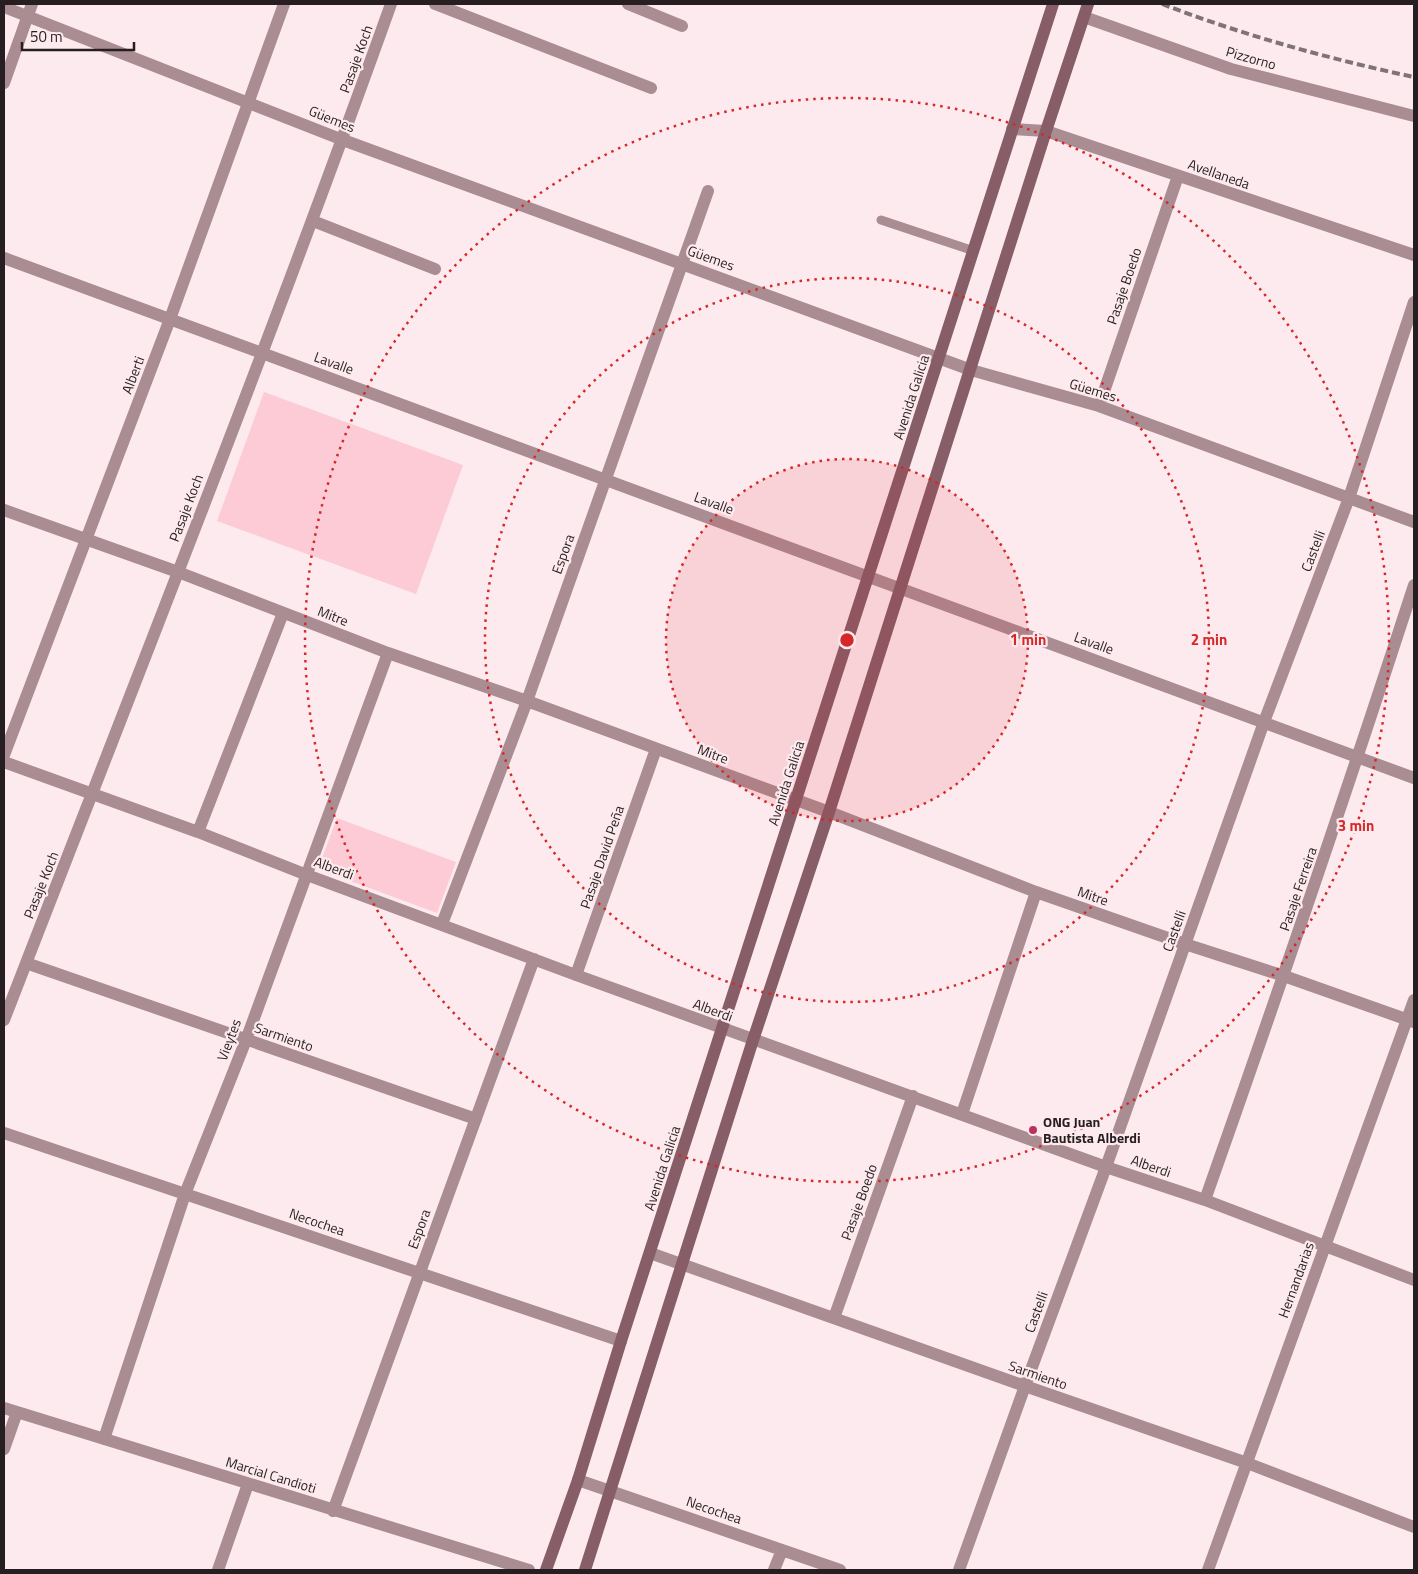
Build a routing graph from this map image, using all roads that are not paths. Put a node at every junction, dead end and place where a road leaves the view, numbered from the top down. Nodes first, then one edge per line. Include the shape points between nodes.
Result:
1 (284, 4) edge
2 (392, 4) edge
3 (435, 4) edge
4 (628, 4) edge
5 (1053, 4) edge
6 (1088, 4) edge
7 (4, 7) edge
8 (30, 10) edge
9 (1084, 17) junction
10 (682, 26) dead end
11 (4, 83) edge
12 (651, 88) dead end
13 (248, 101) junction
14 (1414, 116) edge
15 (1012, 129) junction
16 (1046, 132) junction
17 (343, 140) junction
18 (1178, 176) junction
19 (708, 191) dead end
20 (881, 220) dead end
21 (313, 221) junction
22 (974, 251) junction
23 (1414, 255) edge
24 (4, 258) edge
25 (683, 264) junction
26 (435, 269) dead end
27 (1414, 302) edge
28 (170, 319) junction
29 (262, 353) junction
30 (939, 358) junction
31 (971, 370) junction
32 (1100, 406) junction
33 (606, 479) junction
34 (1349, 498) junction
35 (4, 510) edge
36 (1414, 522) edge
37 (88, 539) junction
38 (178, 572) junction
39 (868, 576) junction
40 (1414, 585) edge
41 (901, 588) junction
42 (283, 613) junction
43 (388, 653) junction
44 (526, 701) junction
45 (1264, 722) junction
46 (656, 750) junction
47 (4, 756) edge
48 (1358, 757) junction
49 (4, 762) edge
50 (1414, 778) edge
51 (92, 795) junction
52 (796, 800) junction
53 (829, 812) junction
54 (198, 832) junction
55 (307, 875) junction
56 (1036, 892) junction
57 (442, 924) junction
58 (1185, 944) junction
59 (534, 959) junction
60 (26, 962) junction
61 (576, 976) junction
62 (1284, 976) junction
63 (1414, 1000) edge
64 (5, 1016) edge
65 (1410, 1021) edge
66 (723, 1029) junction
67 (246, 1040) junction
68 (753, 1040) junction
69 (913, 1096) junction
70 (962, 1114) junction
71 (476, 1119) junction
72 (4, 1133) edge
73 (1106, 1167) junction
74 (185, 1194) junction
75 (1205, 1200) junction
76 (1324, 1246) junction
77 (650, 1253) junction
78 (681, 1265) junction
79 (419, 1272) junction
80 (1414, 1280) edge
81 (834, 1318) junction
82 (621, 1341) junction
83 (1025, 1386) junction
84 (4, 1408) edge
85 (17, 1412) junction
86 (104, 1439) junction
87 (4, 1449) edge
88 (1247, 1463) junction
89 (578, 1480) junction
90 (248, 1484) junction
91 (610, 1490) junction
92 (333, 1510) junction
93 (1414, 1527) edge
94 (782, 1550) junction
95 (218, 1570) edge
96 (529, 1570) edge
97 (546, 1570) edge
98 (585, 1570) edge
99 (774, 1570) edge
100 (840, 1570) edge
101 (959, 1570) edge
102 (1208, 1570) edge

1 - 13 street, Alberti
2 - 17 street, Pasaje Koch
3 - 12 street
4 - 10 street
5 - 15 main road, Avenida Galicia
6 - 9 main road
7 - 8 street, Güemes
8 - 11 street
8 - 13 street, Güemes
9 - 14 street, Pizzorno via 1231,69
9 - 16 main road
13 - 17 street, Güemes
13 - 28 street, Alberti
15 - 16 street, Avellaneda
15 - 22 main road, Avenida Galicia
16 - 18 street, Avellaneda
16 - 31 main road
17 - 21 street, Pasaje Koch
17 - 25 street, Güemes
18 - 23 street, Avellaneda
18 - 32 street, Pasaje Boedo
19 - 25 street, Espora
20 - 22 lane
21 - 26 street
21 - 29 street, Pasaje Koch
22 - 30 main road, Avenida Galicia
24 - 28 street, Lavalle
25 - 30 street, Güemes
25 - 33 street, Espora
27 - 34 street, Castelli
28 - 29 street, Lavalle
28 - 37 street, Alberti
29 - 33 street, Lavalle
29 - 38 street, Pasaje Koch
30 - 31 street, Güemes
30 - 39 main road, Avenida Galicia
31 - 32 street, Güemes
31 - 41 main road
32 - 34 street, Güemes
33 - 39 street, Lavalle
33 - 44 street, Espora
34 - 36 street, Güemes
34 - 45 street, Castelli
35 - 37 street, Mitre
37 - 38 street, Mitre
37 - 47 street, Alberti
38 - 42 street, Mitre
38 - 51 street, Pasaje Koch
39 - 41 street, Lavalle
39 - 52 main road, Avenida Galicia
40 - 48 street, Pasaje Ferreira
41 - 45 street, Lavalle
41 - 53 main road
42 - 43 street, Mitre
42 - 54 street
43 - 44 street, Mitre
43 - 55 street, Vieytes
44 - 46 street, Mitre
44 - 57 street, Espora
45 - 48 street, Lavalle
45 - 58 street, Castelli
46 - 52 street, Mitre
46 - 61 street, Pasaje David Peña
48 - 50 street, Lavalle
48 - 62 street, Pasaje Ferreira
49 - 51 street, Alberdi
51 - 54 street, Alberdi
51 - 60 street, Pasaje Koch
52 - 53 street, Mitre
52 - 66 main road, Avenida Galicia
53 - 56 street, Mitre
53 - 68 main road
54 - 55 street, Alberdi
55 - 57 street, Alberdi
55 - 67 street, Vieytes
56 - 58 street, Mitre
56 - 70 street
57 - 59 street, Alberdi
58 - 62 street, Mitre
58 - 73 street, Castelli
59 - 61 street, Alberdi
59 - 71 street, Espora
60 - 64 street, Pasaje Koch
60 - 67 street, Sarmiento
61 - 66 street, Alberdi
62 - 65 street, Mitre
62 - 75 street, Pasaje Ferreira
63 - 65 street, Hernandarias
65 - 76 street, Hernandarias
66 - 68 street, Alberdi
66 - 77 main road, Avenida Galicia
67 - 71 street, Sarmiento
67 - 74 street, Vieytes
68 - 69 street, Alberdi
68 - 78 main road
69 - 70 street, Alberdi
69 - 81 street, Pasaje Boedo
70 - 73 street, Alberdi
71 - 79 street, Espora
72 - 74 street, Necochea
73 - 75 street, Alberdi
73 - 83 street, Castelli
74 - 79 street, Necochea
74 - 86 street, Vieytes
75 - 76 street, Alberdi
76 - 80 street, Alberdi
76 - 88 street, Hernandarias
77 - 78 street, Sarmiento
77 - 82 main road, Avenida Galicia
78 - 81 street, Sarmiento
78 - 91 main road
79 - 82 street, Necochea
79 - 92 street, Espora
81 - 83 street, Sarmiento
82 - 89 main road, Avenida Galicia
83 - 88 street, Sarmiento
83 - 101 street, Castelli
84 - 85 street, Marcial Candioti
85 - 86 street, Marcial Candioti
85 - 87 street
86 - 90 street, Marcial Candioti
88 - 93 street, Sarmiento
88 - 102 street, Hernandarias
89 - 91 street, Necochea
89 - 97 main road, Avenida Galicia
90 - 92 street, Marcial Candioti
90 - 95 street
91 - 94 street, Necochea
91 - 98 main road
92 - 96 street, Marcial Candioti
94 - 99 street
94 - 100 street, Necochea

